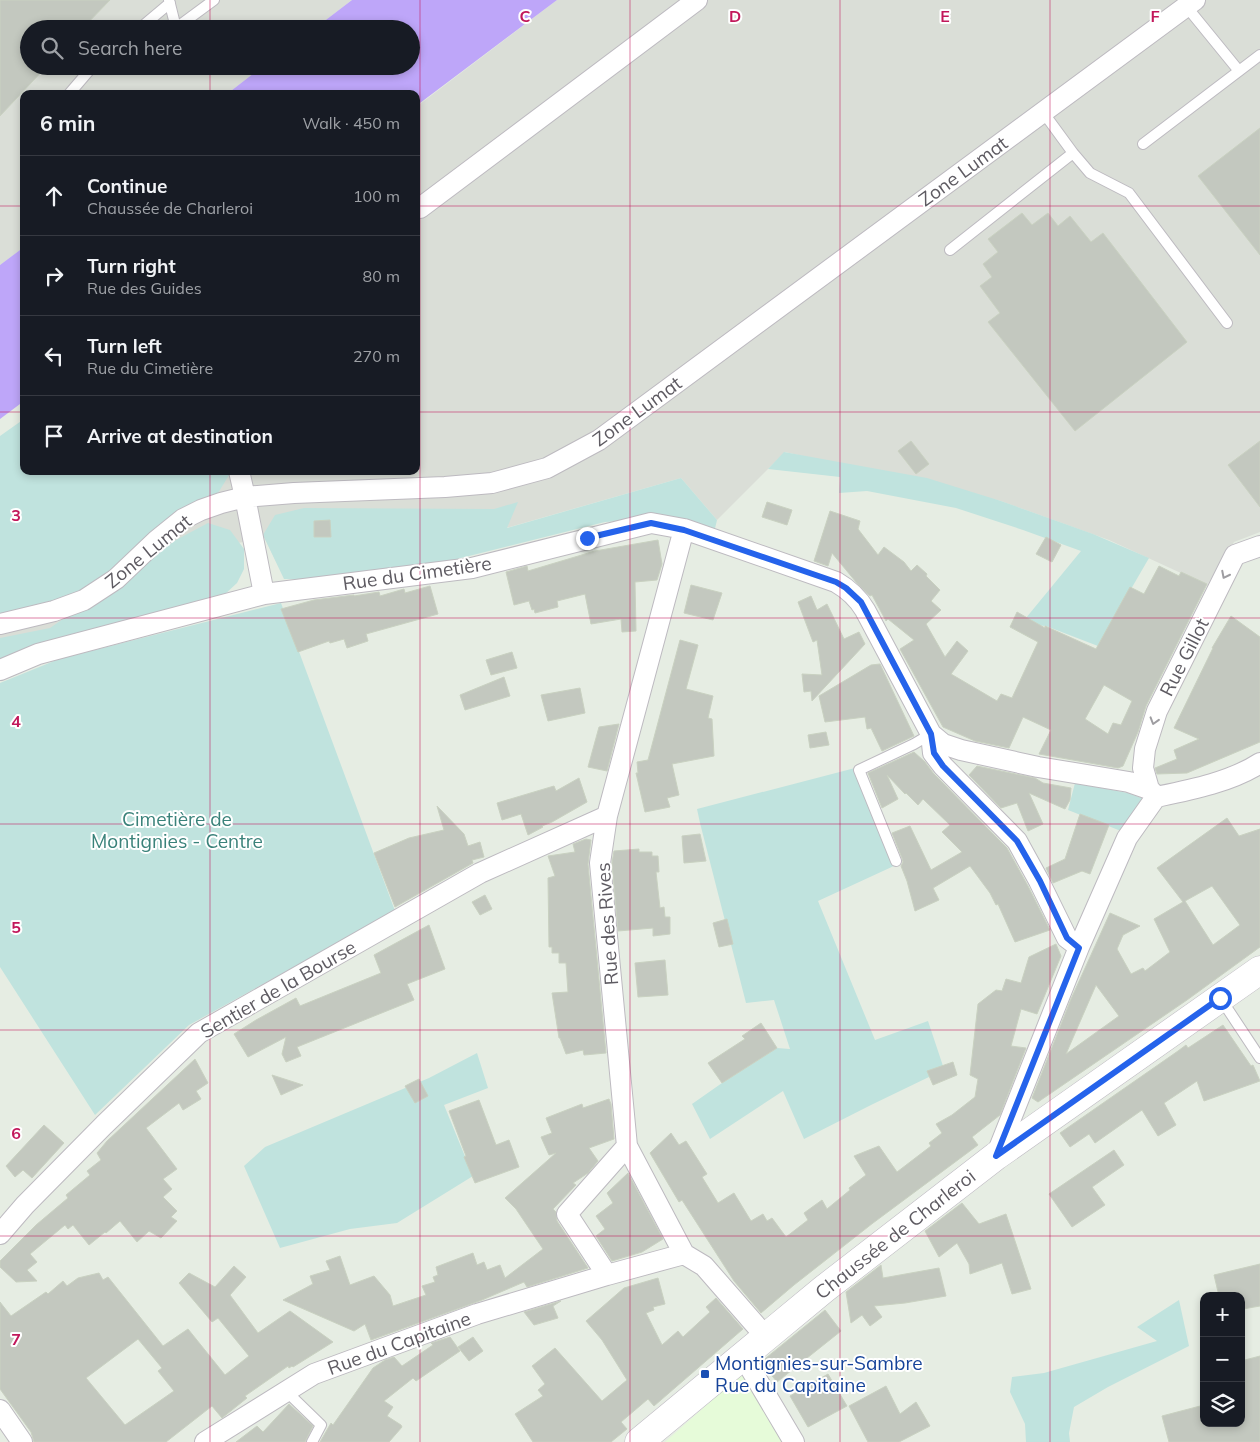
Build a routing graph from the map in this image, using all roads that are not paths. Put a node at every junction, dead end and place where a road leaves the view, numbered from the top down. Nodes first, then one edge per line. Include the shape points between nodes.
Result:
1 (214, 0) edge
2 (697, 0) edge
3 (170, 2) edge
4 (1191, 3) edge
5 (149, 20) edge
6 (174, 20) edge
7 (187, 20) edge
8 (1260, 55) edge
9 (1239, 71) junction
10 (85, 75) edge
11 (72, 90) edge
12 (1043, 112) junction
13 (1143, 144) dead end
14 (1073, 153) junction
15 (420, 208) dead end
16 (950, 250) dead end
17 (1227, 323) dead end
18 (240, 475) edge
19 (245, 497) junction
20 (684, 530) junction
21 (1260, 546) edge
22 (264, 594) junction
23 (0, 624) edge
24 (0, 670) edge
25 (931, 734) junction
26 (1260, 763) edge
27 (1152, 793) junction
28 (607, 816) junction
29 (896, 861) dead end
30 (1079, 948) junction
31 (1260, 970) edge
32 (1220, 998) junction
33 (1260, 1058) edge
34 (627, 1146) junction
35 (996, 1156) junction
36 (0, 1234) edge
37 (684, 1254) junction
38 (607, 1274) junction
39 (766, 1337) junction
40 (743, 1356) junction
41 (286, 1391) junction
42 (0, 1410) edge
43 (22, 1442) edge
44 (205, 1442) edge
45 (312, 1442) edge
46 (639, 1442) edge
47 (794, 1442) edge

1 - 7 lane
2 - 15 street
3 - 5 lane
3 - 6 lane
4 - 9 lane
4 - 12 street, Zone Lumat
8 - 9 lane
9 - 13 lane
10 - 11 lane
12 - 14 lane
12 - 19 street, Zone Lumat via 599,440 547,468 492,483
14 - 16 lane
14 - 17 lane via 1090,173 1129,193
18 - 19 street
19 - 22 street
19 - 23 street, Zone Lumat via 183,519 116,579 84,600
20 - 22 street, Rue du Cimetière via 651,523 472,568
20 - 25 street, Rue du Cimetière via 846,588 861,602
20 - 28 street, Rue des Rives
21 -> 27 street, Rue Gillot via 1236,555 1157,711 1142,768
22 - 24 street, Rue du Cimetière via 38,654
25 - 27 street via 942,744 961,750 1129,782
25 - 29 lane via 858,770
25 - 30 street, Rue du Cimetière via 934,753 943,766 1017,841 1067,938
26 - 27 street via 1247,771 1193,789
27 - 30 street via 1127,838
28 - 34 street, Rue des Rives via 600,863
28 - 36 street, Sentier de la Bourse via 480,873 199,1033 104,1125
30 - 35 street
31 - 32 main road, Chaussée de Charleroi
32 - 33 lane
32 - 35 main road, Chaussée de Charleroi
34 - 37 street, Rue des Rives
34 - 38 street via 567,1214
35 - 39 main road, Chaussée de Charleroi via 824,1288
37 - 38 street, Rue du Capitaine
37 - 39 street via 704,1266
38 - 41 street, Rue du Capitaine via 477,1314 314,1374
39 - 40 main road, Chaussée de Charleroi
40 - 46 main road, Chaussée de Charleroi
40 - 47 street
41 - 44 street, Rue du Capitaine
41 - 45 lane via 321,1425
42 - 43 street

